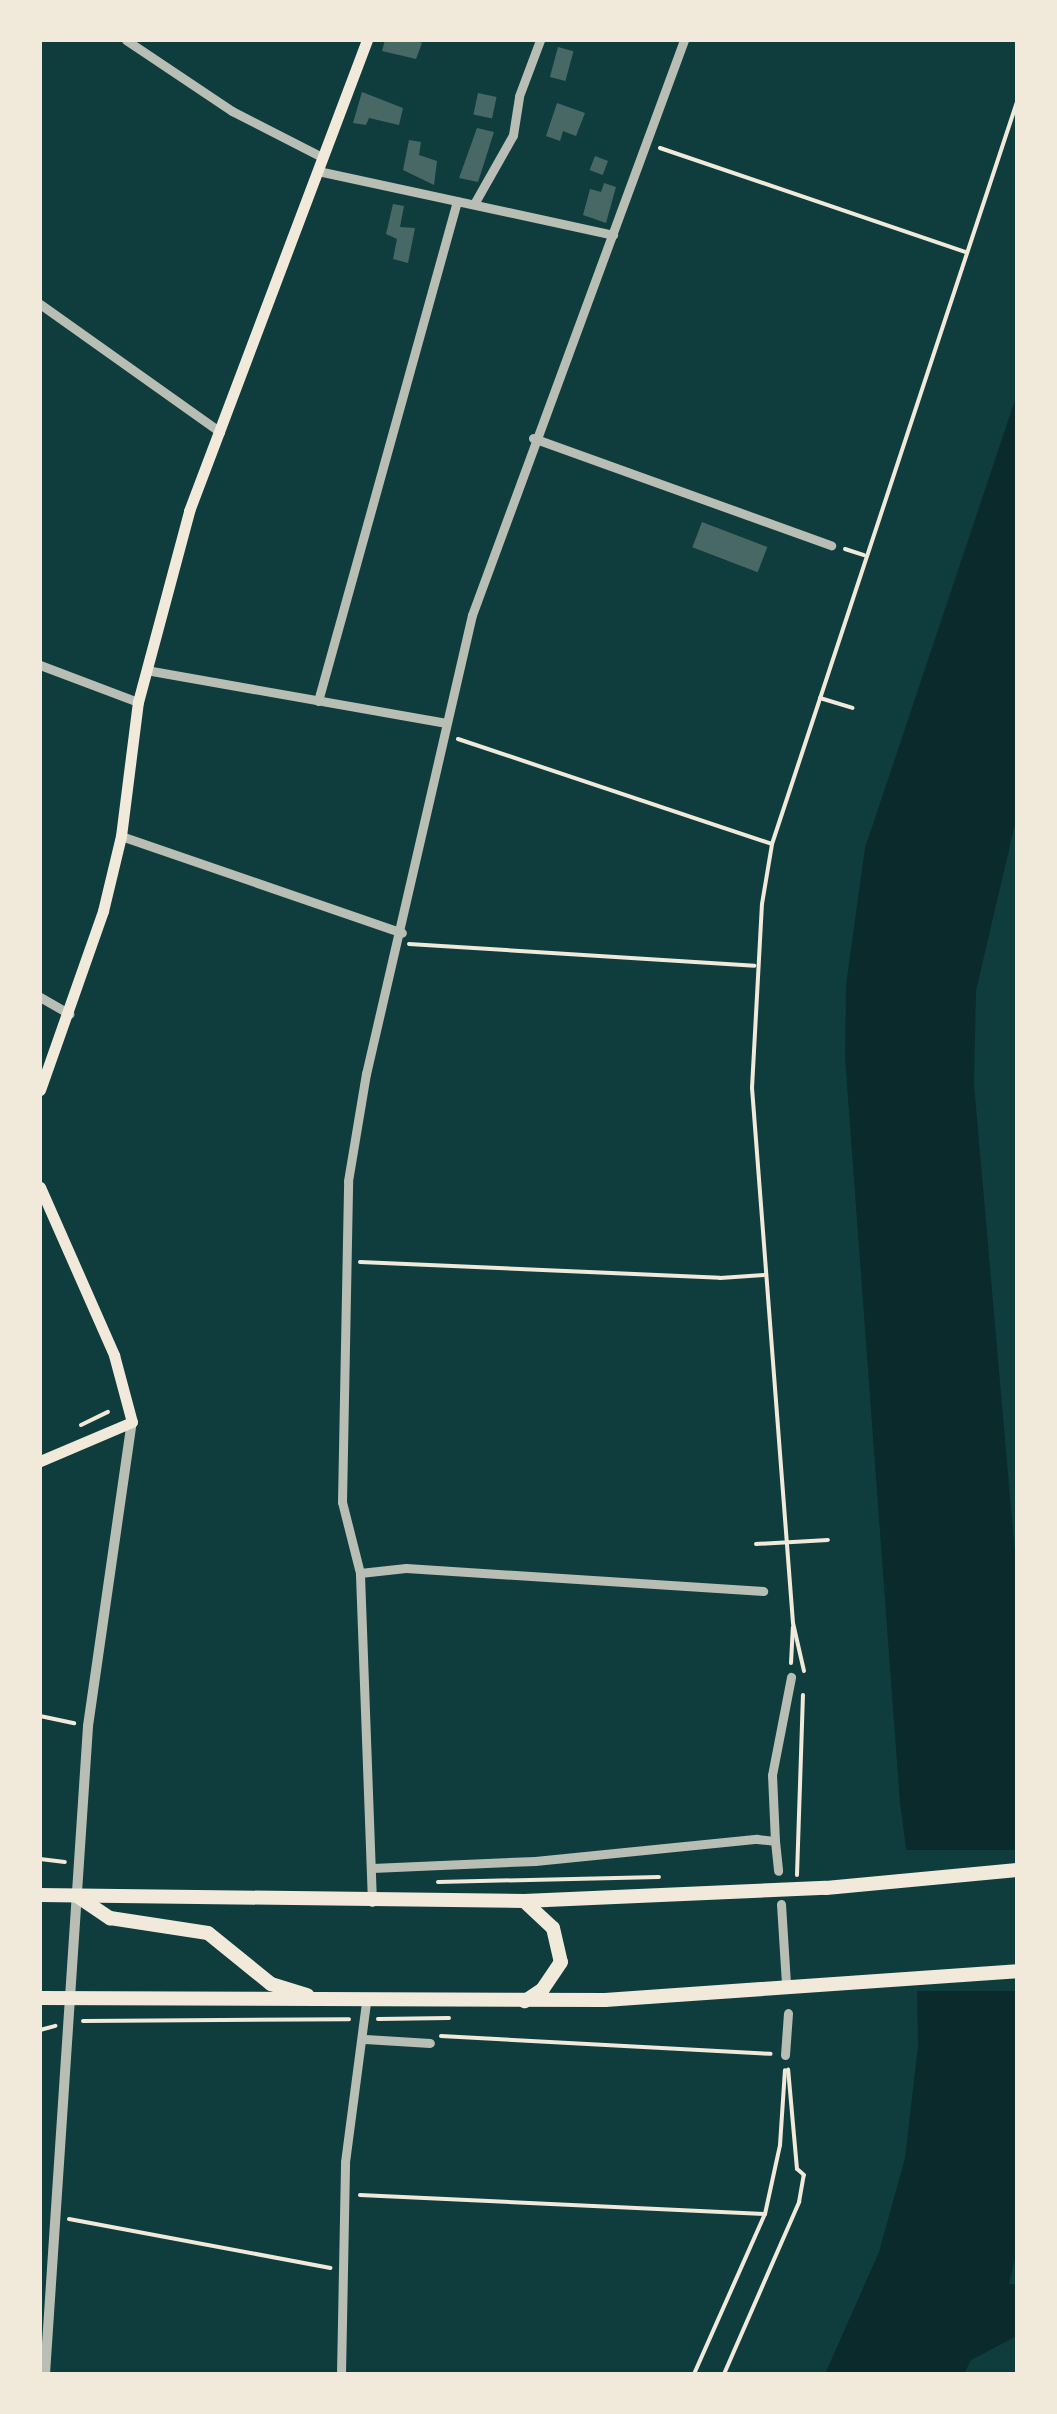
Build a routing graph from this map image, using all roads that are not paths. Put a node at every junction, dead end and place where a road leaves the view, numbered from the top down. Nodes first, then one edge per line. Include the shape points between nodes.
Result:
1 (126, 40) edge
2 (367, 40) edge
3 (540, 40) edge
4 (684, 40) edge
5 (322, 157) junction
6 (318, 171) junction
7 (457, 201) junction
8 (474, 204) junction
9 (613, 235) junction
10 (40, 304) edge
11 (220, 432) junction
12 (534, 438) junction
13 (831, 545) road end
14 (40, 665) edge
15 (146, 670) junction
16 (318, 700) junction
17 (138, 702) junction
18 (446, 723) junction
19 (121, 836) junction
20 (401, 938) junction
21 (40, 998) edge
22 (70, 1014) junction
23 (40, 1090) edge
24 (40, 1187) edge
25 (132, 1422) junction
26 (40, 1461) edge
27 (360, 1573) junction
28 (762, 1590) dead end
29 (791, 1677) road end
30 (775, 1842) junction
31 (372, 1868) junction
32 (1017, 1870) edge
33 (779, 1874) road end
34 (40, 1895) edge
35 (77, 1895) junction
36 (524, 1901) junction
37 (372, 1902) junction
38 (781, 1904) dead end
39 (1017, 1970) edge
40 (786, 1983) dead end
41 (40, 1986) edge
42 (40, 1998) edge
43 (66, 1998) junction
44 (335, 2001) junction
45 (524, 2001) junction
46 (366, 2002) junction
47 (788, 2013) dead end
48 (365, 2039) junction
49 (430, 2042) road end
50 (785, 2055) road end
51 (45, 2374) edge
52 (341, 2374) edge

1 - 5 street via 232,111
2 - 5 main road
3 - 8 street via 519,96 513,136
4 - 9 street
5 - 6 main road
6 - 7 street
6 - 11 main road
7 - 8 street
7 - 16 street
8 - 9 street
9 - 12 street
10 - 11 street
11 - 15 main road via 189,511
12 - 13 street
12 - 18 street via 472,615
14 - 17 street
15 - 16 street
15 - 17 main road
16 - 18 street
17 - 19 main road
18 - 20 street
19 - 20 street
19 - 22 main road
20 - 27 street via 366,1074 348,1180 342,1502
21 - 22 street
22 - 23 main road
24 - 25 main road via 114,1355
25 - 26 main road
25 - 35 street via 88,1726
27 - 28 street via 406,1568
27 - 31 street
29 - 30 street via 772,1774
30 - 31 street
30 - 33 street
31 - 37 street
32 - 36 highway via 826,1888
34 - 35 highway
35 - 37 highway
35 - 43 street
35 - 44 highway via 110,1918 208,1933 272,1984
36 - 37 highway
36 - 45 highway via 553,1928 561,1962 543,1989
38 - 40 street
39 - 45 highway via 835,1988
41 - 43 highway
42 - 43 highway
43 - 44 highway
43 - 51 street
44 - 46 highway
45 - 46 highway
46 - 48 street
47 - 50 street
48 - 49 street
48 - 52 street via 344,2195

